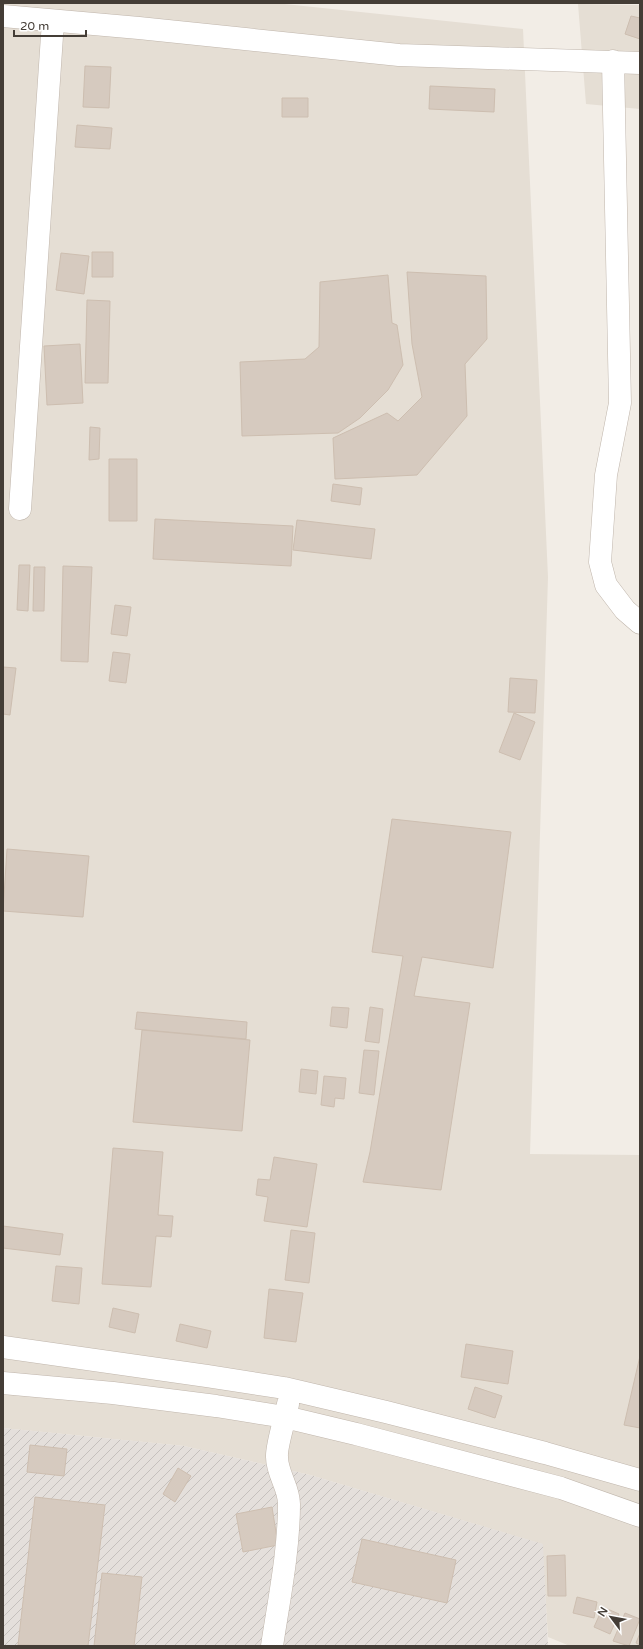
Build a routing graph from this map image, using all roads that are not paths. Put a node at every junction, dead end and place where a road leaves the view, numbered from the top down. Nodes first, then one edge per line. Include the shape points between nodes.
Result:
1 (3, 16) edge
2 (53, 21) junction
3 (613, 61) junction
4 (640, 63) edge
5 (20, 509) dead end
6 (640, 623) edge
7 (3, 1347) edge
8 (3, 1383) edge
9 (291, 1390) junction
10 (285, 1417) junction
11 (640, 1480) edge
12 (640, 1516) edge
13 (272, 1646) edge

1 - 2 street
2 - 3 street via 399,55
2 - 5 street
3 - 4 street
3 - 6 street via 620,403 606,475 600,562 606,585 624,610
7 - 9 street
8 - 10 street via 113,1393
9 - 10 street
9 - 11 street via 545,1453
10 - 12 street via 561,1488
10 - 13 street via 276,1456 287,1490 289,1509 287,1544

